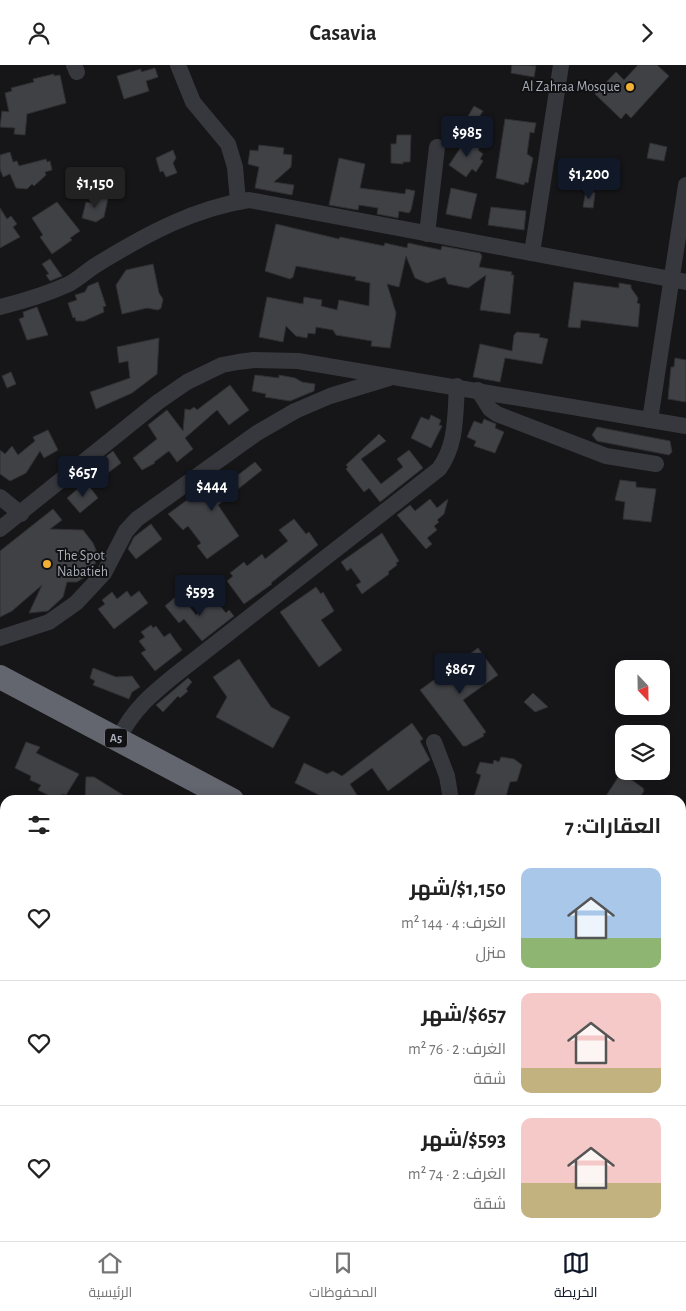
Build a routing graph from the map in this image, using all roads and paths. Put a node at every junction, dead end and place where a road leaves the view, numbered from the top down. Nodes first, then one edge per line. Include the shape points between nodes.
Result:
1 (178, 65) edge
2 (561, 65) edge
3 (437, 147) dead end
4 (686, 185) edge
5 (238, 202) junction
6 (427, 233) junction
7 (532, 253) junction
8 (678, 281) edge
9 (0, 307) edge
10 (391, 377) junction
11 (457, 386) junction
12 (478, 389) junction
13 (650, 420) junction
14 (686, 426) edge
15 (656, 464) dead end
16 (0, 497) edge
17 (20, 514) junction
18 (0, 529) edge
19 (0, 639) edge
20 (0, 677) edge
21 (0, 691) edge
22 (118, 739) junction
23 (434, 742) dead end
24 (195, 795) edge
25 (223, 795) edge
26 (450, 795) edge

1 - 5 street via 193,102 228,144 235,167
2 - 7 street
3 - 6 street
4 - 8 street
5 - 6 street via 269,202
5 - 9 street via 200,211 167,225 91,267 71,283
6 - 7 street
7 - 8 street
8 - 13 street
10 - 11 street
10 - 17 street via 298,361 254,360 222,365 158,402
10 - 19 street via 330,396 257,433 137,519 126,531 104,573 70,609 49,622
11 - 12 street
11 - 22 street via 452,445 449,456 439,469 172,677 130,716
12 - 13 street
12 - 15 street via 490,409 497,414 606,456
13 - 14 street
16 - 17 street
17 - 18 street
20 - 22 highway, A5
21 - 24 highway, A5
22 - 25 highway, A5
23 - 26 street via 447,776

